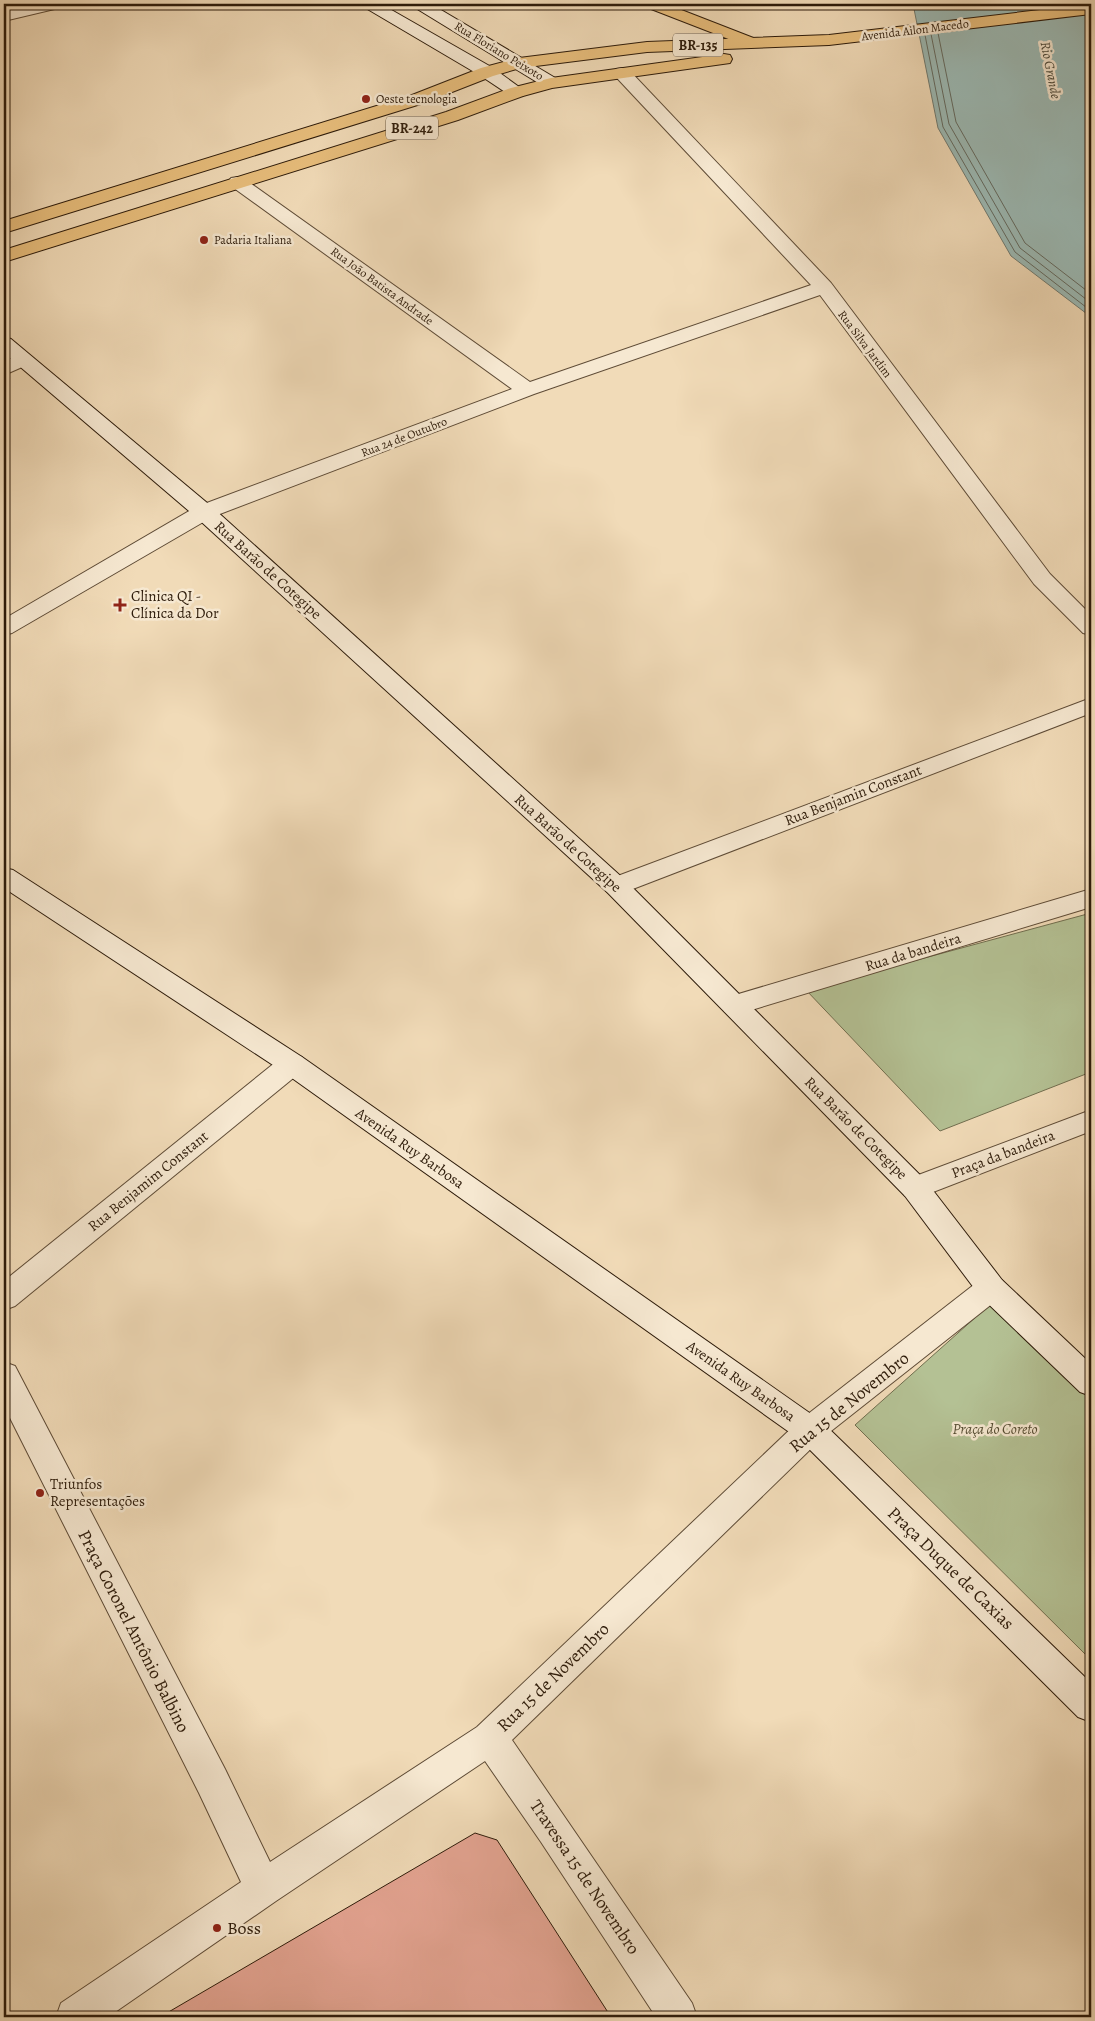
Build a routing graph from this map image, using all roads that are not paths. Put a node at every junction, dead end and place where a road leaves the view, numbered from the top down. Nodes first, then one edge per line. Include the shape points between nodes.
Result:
1 (57, 4) edge
2 (370, 4) edge
3 (420, 4) edge
4 (652, 4) edge
5 (1091, 9) edge
6 (4, 16) edge
7 (828, 40) junction
8 (750, 42) junction
9 (647, 47) joint
10 (519, 63) junction
11 (487, 72) junction
12 (622, 73) junction
13 (552, 83) junction
14 (517, 92) junction
15 (237, 182) junction
16 (4, 227) edge
17 (4, 256) edge
18 (824, 287) junction
19 (4, 343) edge
20 (13, 365) edge
21 (527, 390) junction
22 (204, 512) junction
23 (4, 628) edge
24 (1091, 628) edge
25 (1091, 705) edge
26 (4, 876) edge
27 (616, 886) junction
28 (1091, 898) edge
29 (735, 1005) junction
30 (292, 1064) junction
31 (1091, 1120) edge
32 (916, 1188) junction
33 (991, 1288) junction
34 (4, 1298) edge
35 (4, 1375) edge
36 (1091, 1383) edge
37 (11, 1411) edge
38 (810, 1430) junction
39 (1091, 1706) edge
40 (490, 1738) junction
41 (263, 1888) junction
42 (75, 2017) edge
43 (678, 2017) edge

1 - 6 street
2 - 11 street
3 - 10 street, Rua Floriano Peixoto
4 - 8 main road, BR-135
5 - 7 main road, Avenida Ailon Macedo / BR-135
7 - 8 main road, BR-135
7 - 12 main road, BR-242 via 772,53
8 - 9 main road, BR-135
9 - 10 main road, BR-242
10 - 11 main road, BR-242
10 - 13 street, Rua Floriano Peixoto
11 - 14 street
11 - 16 main road, BR-242 via 418,99
12 - 13 main road, BR-242
12 - 18 street, Rua Silva Jardim
13 - 14 main road, BR-242
14 - 15 main road, BR-242 via 452,116
15 - 17 main road, BR-242
15 - 21 street, Rua João Batista Andrade
18 - 21 street, Rua 24 de Outubro
18 - 24 street, Rua Silva Jardim via 1042,579
19 - 20 street, Rua Barão de Cotegipe
20 - 22 street, Rua Barão de Cotegipe
21 - 22 street, Rua 24 de Outubro
22 - 23 street, Rua 24 de Outubro
22 - 27 street, Rua Barão de Cotegipe
25 - 27 street, Rua Benjamin Constant
26 - 30 street, Avenida Ruy Barbosa
27 - 29 street, Rua Barão de Cotegipe
28 - 29 street, Rua da bandeira
29 - 32 street, Rua Barão de Cotegipe
30 - 34 street, Rua Benjamim Constant
30 - 38 street, Avenida Ruy Barbosa
31 - 32 street, Praça da bandeira
32 - 33 street, Rua Barão de Cotegipe
33 - 36 street, Rua Barão de Cotegipe
33 - 38 street, Rua 15 de Novembro
35 - 37 street, Praça Coronel Antônio Balbino
37 - 41 street, Praça Coronel Antônio Balbino via 212,1781
38 - 39 street, Praça Duque de Caxias
38 - 40 street, Rua 15 de Novembro
40 - 41 street, Rua 15 de Novembro
40 - 43 street, Travessa 15 de Novembro
41 - 42 street, Rua 15 de Novembro

